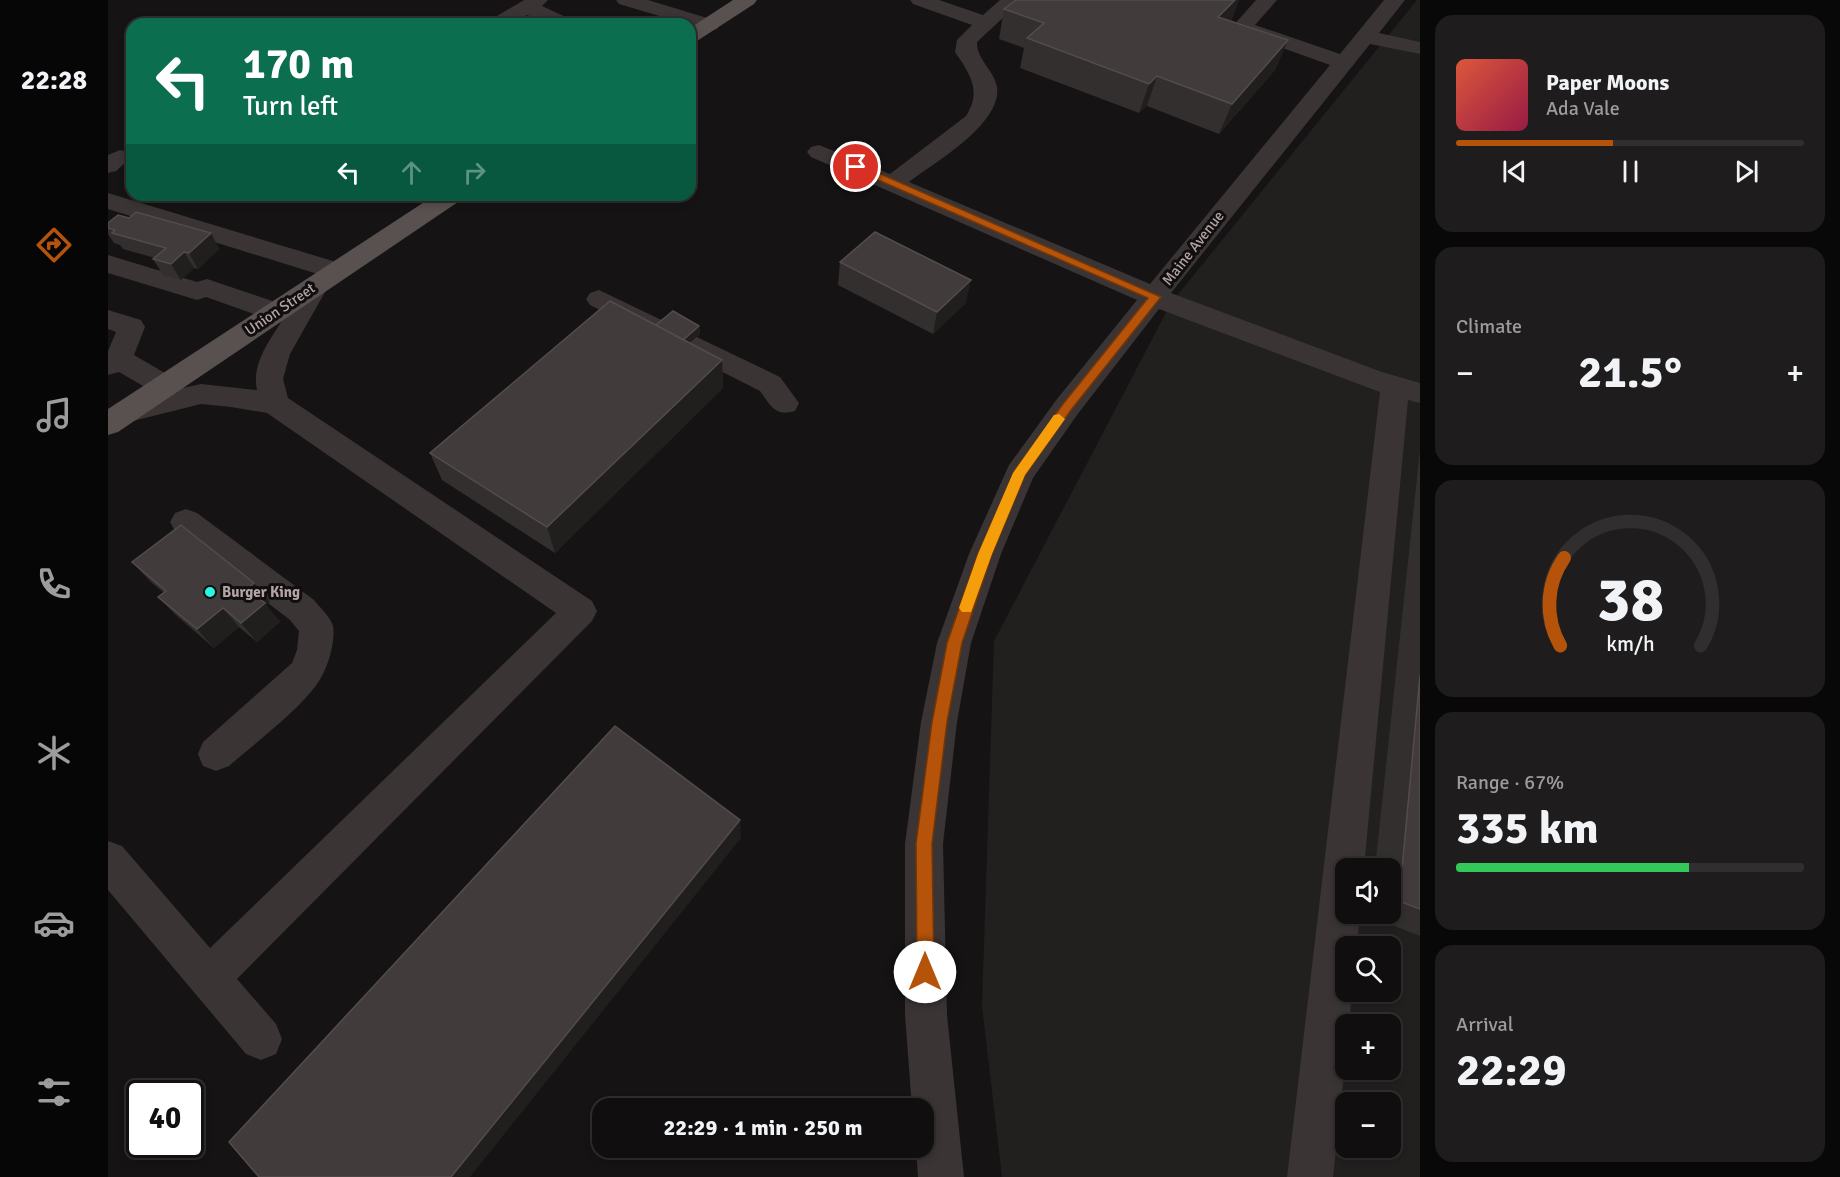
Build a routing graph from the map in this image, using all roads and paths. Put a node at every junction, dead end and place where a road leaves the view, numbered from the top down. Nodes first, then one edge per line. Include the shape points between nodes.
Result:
1 (626, 0) edge
2 (747, 0) edge
3 (920, 0) edge
4 (1012, 0) edge
5 (1395, 0) edge
6 (532, 3) edge
7 (1255, 6) edge
8 (507, 18) edge
9 (556, 18) edge
10 (662, 18) edge
11 (696, 23) edge
12 (986, 23) junction
13 (710, 25) junction
14 (696, 33) edge
15 (1364, 36) junction
16 (1420, 48) edge
17 (1343, 62) junction
18 (819, 152) dead end
19 (893, 183) junction
20 (108, 201) edge
21 (435, 201) edge
22 (108, 253) edge
23 (108, 264) edge
24 (187, 278) junction
25 (327, 278) junction
26 (1155, 297) junction
27 (598, 299) dead end
28 (274, 312) junction
29 (108, 319) edge
30 (113, 362) edge
31 (165, 386) junction
32 (1407, 389) edge
33 (785, 403) dead end
34 (275, 404) junction
35 (117, 418) edge
36 (186, 522) dead end
37 (216, 754) dead end
38 (108, 860) edge
39 (209, 978) junction
40 (261, 1039) dead end
41 (941, 1177) edge
42 (1310, 1177) edge

1 - 10 street
2 - 13 main road
3 - 12 street
4 - 12 street
5 - 15 street, Maine Avenue
6 - 8 street
6 - 9 street
7 - 17 street via 1242,27
11 - 13 street
12 - 19 street via 967,40 966,52 982,73 986,88 983,109 974,121
13 - 14 main road
15 - 16 street
15 - 17 street, Maine Avenue
17 - 26 street, Maine Avenue
18 - 19 street
19 - 26 street
20 - 25 street
21 - 25 main road, Union Street
22 - 24 street
23 - 24 street via 197,291
24 - 28 street
25 - 28 main road, Union Street
25 - 34 street via 276,354 269,379
26 - 32 street
26 - 41 street, Maine Avenue via 1020,473 985,554 954,643 939,722 924,844 926,1015
27 - 33 street via 770,384
28 - 31 main road, Union Street
29 - 30 street via 131,327
30 - 31 street
31 - 35 main road, Union Street
32 - 42 street
34 - 35 street via 201,394
34 - 39 street via 580,610
36 - 37 street via 302,610 316,627 314,650 306,672
38 - 39 street
39 - 40 street

